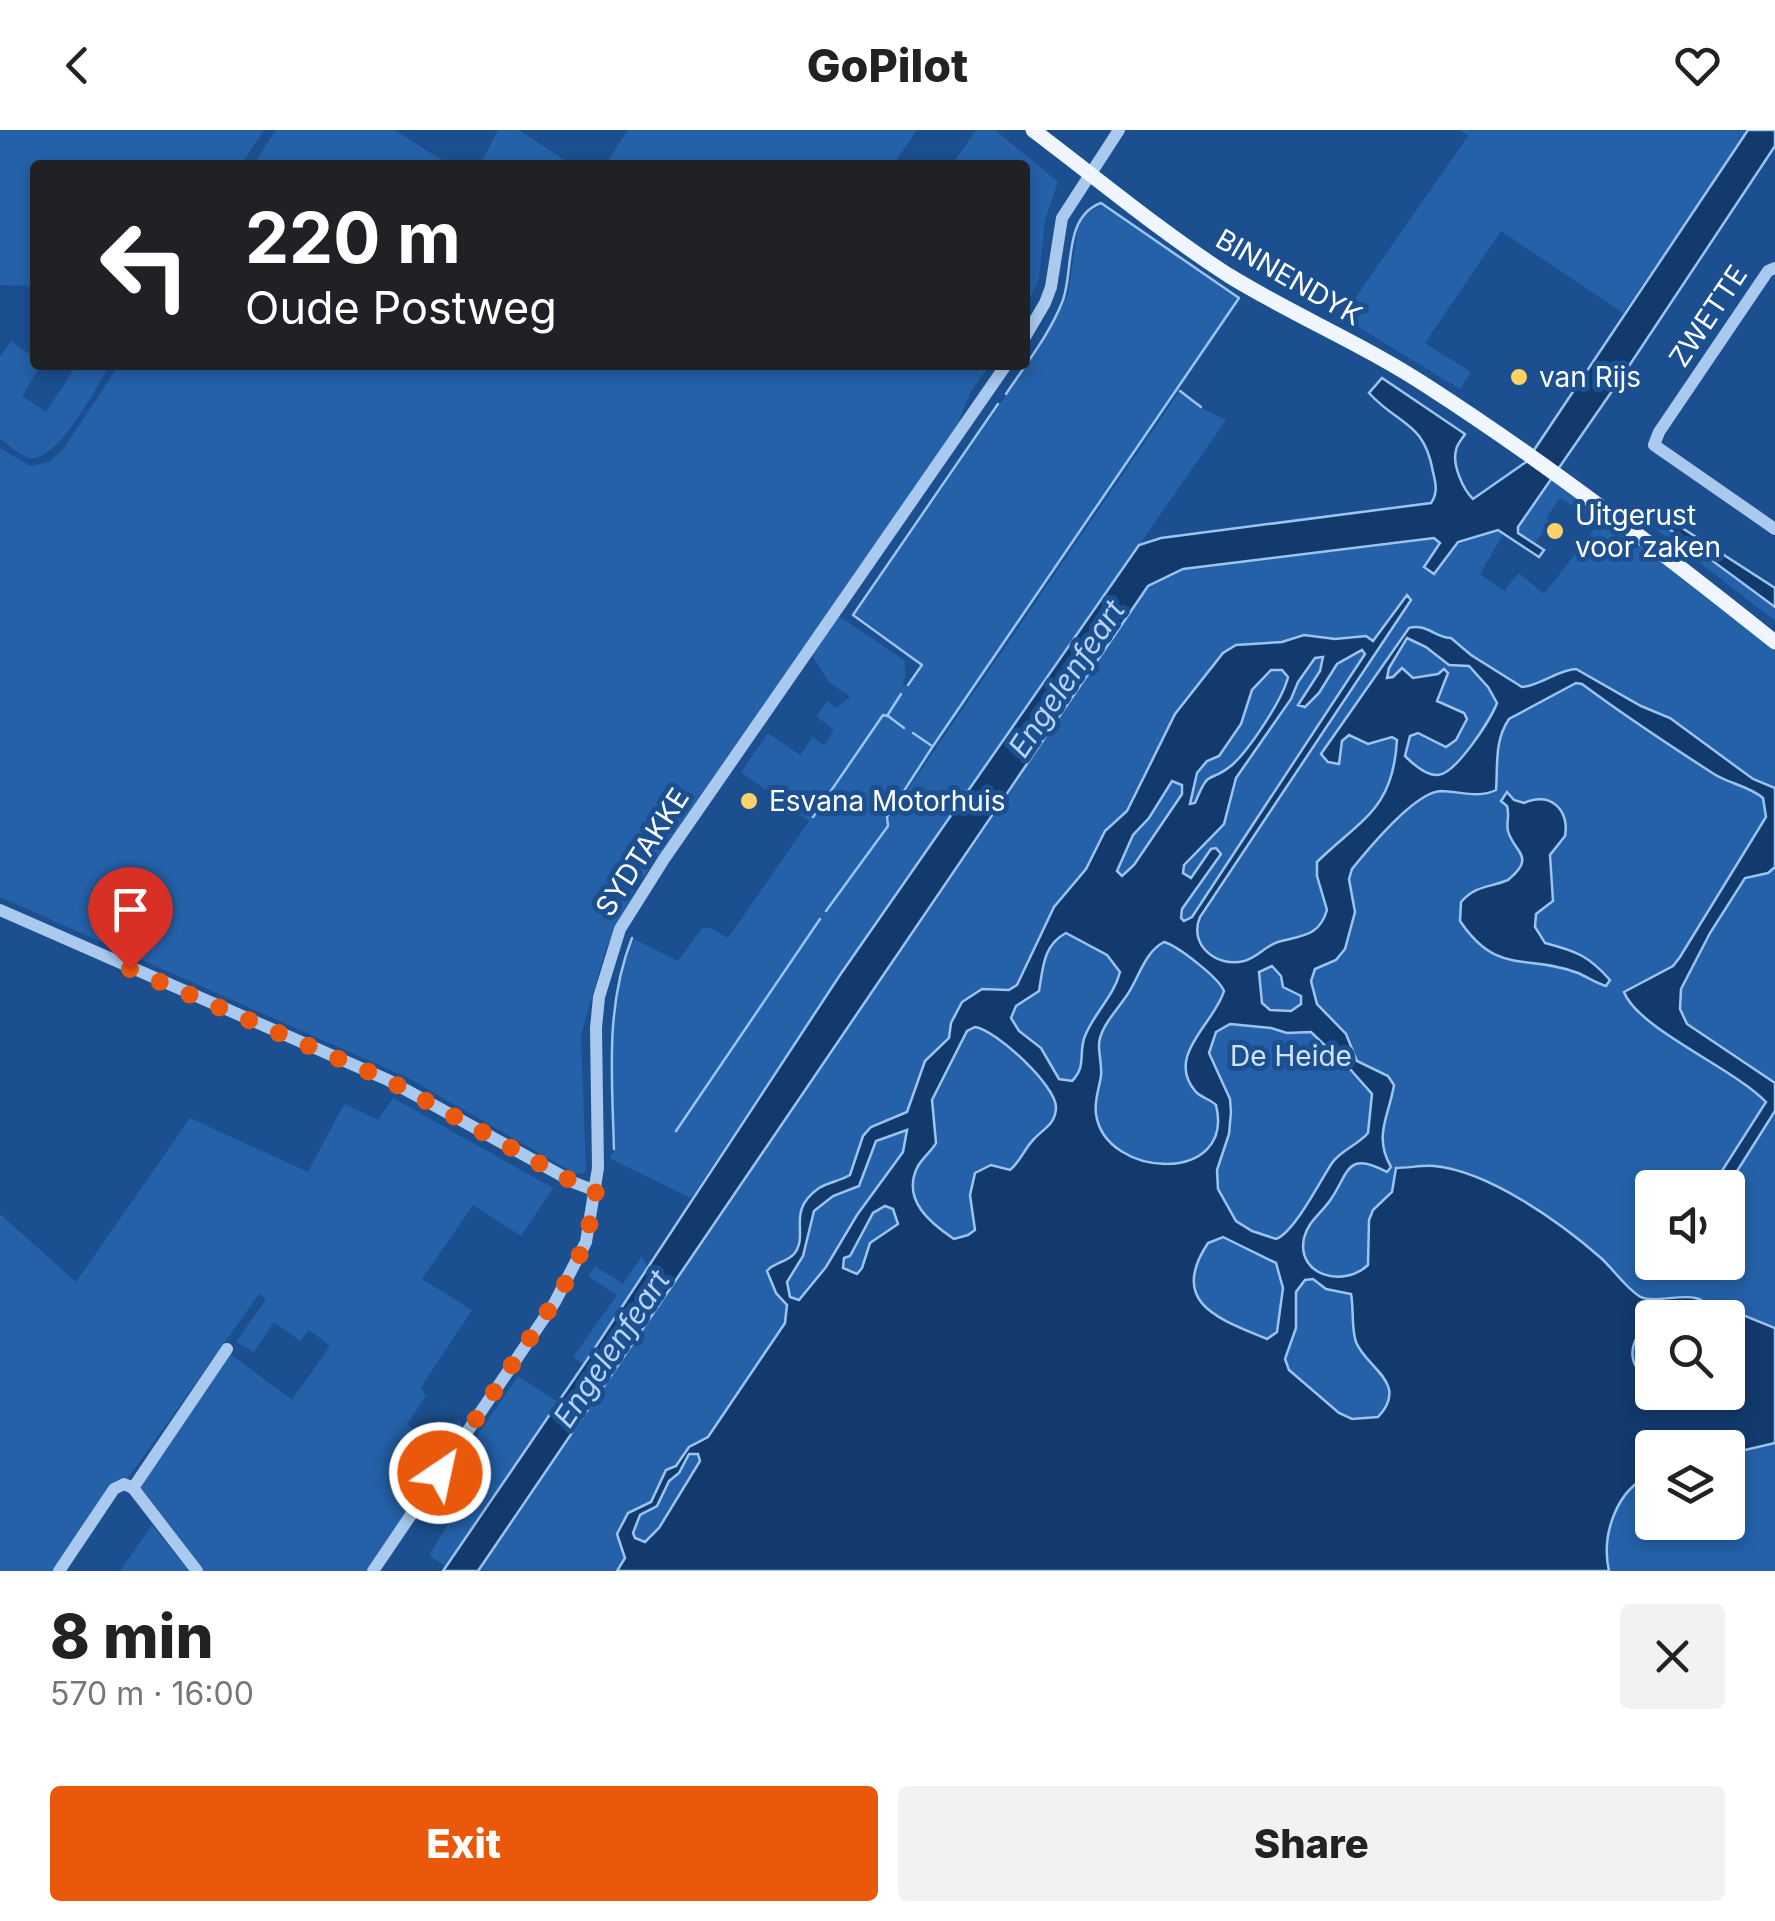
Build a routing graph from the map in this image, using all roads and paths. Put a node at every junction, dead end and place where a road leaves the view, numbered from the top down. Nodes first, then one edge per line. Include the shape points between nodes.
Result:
1 (1033, 130) edge
2 (1119, 130) edge
3 (1095, 168) junction
4 (1775, 268) edge
5 (1030, 330) edge
6 (1003, 370) edge
7 (1775, 529) edge
8 (1775, 642) edge
9 (0, 910) edge
10 (596, 1191) junction
11 (227, 1349) dead end
12 (133, 1488) junction
13 (59, 1571) edge
14 (196, 1571) edge
15 (374, 1571) edge

1 - 3 main road, BINNENDYK
2 - 3 street
3 - 5 street via 1062,218 1051,286
3 - 8 main road, BINNENDYK via 1228,274 1385,360 1529,455
4 - 7 street, ZWETTE via 1654,445
6 - 10 street, SYDTAKKE via 620,929 596,1028
9 - 10 street via 378,1076
10 - 15 street, SYDTAKKE via 586,1242 562,1290
11 - 12 street
12 - 13 street via 114,1489
12 - 14 street

